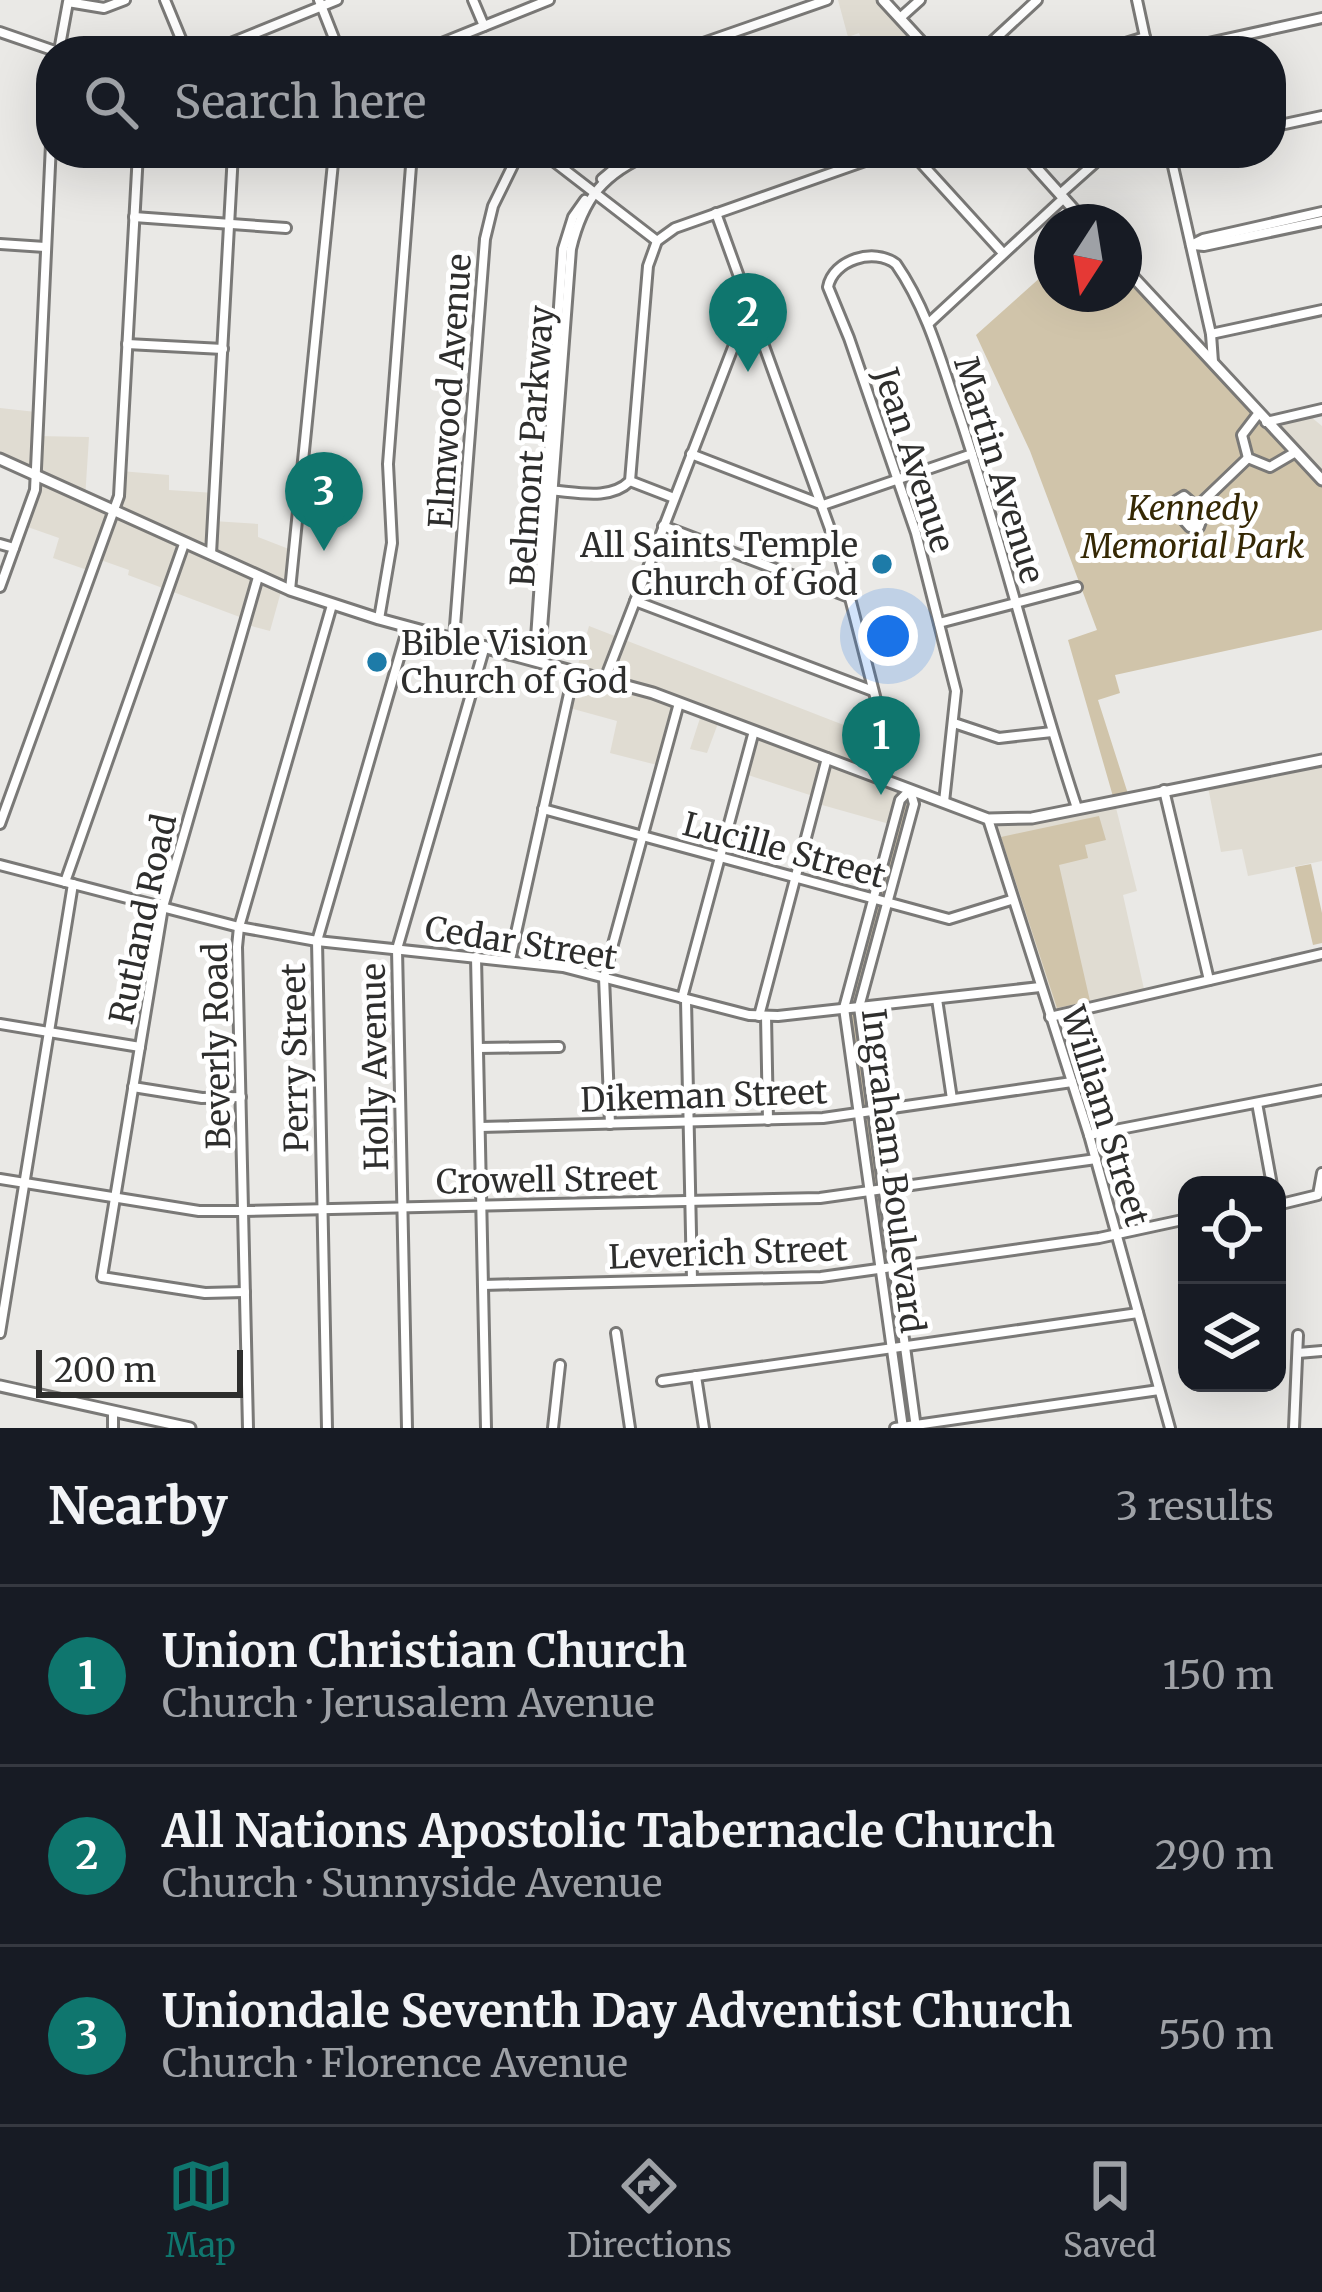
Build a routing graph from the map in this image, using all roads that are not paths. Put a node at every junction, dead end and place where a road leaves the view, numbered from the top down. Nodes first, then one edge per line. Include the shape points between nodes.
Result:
1 (125, 0) edge
2 (165, 0) edge
3 (337, 0) edge
4 (473, 0) edge
5 (548, 0) edge
6 (827, 0) edge
7 (883, 0) edge
8 (920, 0) edge
9 (1037, 0) edge
10 (1137, 0) edge
11 (320, 3) edge
12 (900, 18) junction
13 (1322, 18) edge
14 (484, 26) junction
15 (0, 32) edge
16 (60, 36) edge
17 (180, 36) edge
18 (246, 36) edge
19 (334, 36) edge
20 (459, 36) edge
21 (723, 36) edge
22 (916, 36) edge
23 (998, 36) edge
24 (1145, 36) edge
25 (1240, 36) edge
26 (36, 44) edge
27 (1322, 116) edge
28 (1286, 124) edge
29 (50, 168) edge
30 (137, 168) edge
31 (232, 168) edge
32 (332, 168) edge
33 (411, 168) edge
34 (512, 168) edge
35 (562, 168) edge
36 (612, 168) edge
37 (622, 168) edge
38 (846, 168) edge
39 (926, 168) edge
40 (1037, 168) edge
41 (1091, 168) edge
42 (1173, 168) edge
43 (592, 192) junction
44 (1062, 196) junction
45 (1069, 204) edge
46 (716, 214) junction
47 (134, 217) junction
48 (1322, 217) edge
49 (230, 223) junction
50 (286, 228) dead end
51 (657, 242) junction
52 (0, 244) edge
53 (1191, 245) junction
54 (46, 247) junction
55 (1004, 253) junction
56 (1142, 287) edge
57 (749, 304) junction
58 (1322, 310) edge
59 (928, 323) junction
60 (736, 332) junction
61 (760, 333) junction
62 (1211, 334) junction
63 (128, 344) junction
64 (223, 349) junction
65 (1213, 364) junction
66 (1322, 409) edge
67 (1262, 418) junction
68 (691, 454) junction
69 (972, 454) junction
70 (1294, 454) junction
71 (1248, 458) junction
72 (0, 459) edge
73 (33, 475) junction
74 (898, 479) junction
75 (1322, 480) edge
76 (630, 481) junction
77 (549, 490) junction
78 (674, 498) junction
79 (823, 505) junction
80 (1198, 506) junction
81 (111, 512) junction
82 (663, 526) junction
83 (0, 544) edge
84 (184, 544) junction
85 (14, 548) junction
86 (211, 556) junction
87 (258, 577) junction
88 (0, 587) edge
89 (1077, 587) dead end
90 (290, 590) junction
91 (850, 598) junction
92 (635, 601) junction
93 (1016, 603) junction
94 (332, 605) junction
95 (380, 620) junction
96 (939, 623) junction
97 (408, 627) junction
98 (454, 638) junction
99 (485, 646) junction
100 (536, 660) junction
101 (574, 671) junction
102 (605, 680) junction
103 (874, 692) junction
104 (679, 703) junction
105 (953, 723) junction
106 (754, 730) junction
107 (1052, 732) junction
108 (827, 758) junction
109 (1322, 760) edge
110 (867, 773) junction
111 (910, 790) junction
112 (1164, 790) junction
113 (944, 802) junction
114 (1077, 808) junction
115 (543, 809) junction
116 (988, 819) junction
117 (0, 824) edge
118 (642, 836) junction
119 (719, 857) junction
120 (0, 865) edge
121 (795, 878) junction
122 (69, 883) junction
123 (873, 898) junction
124 (1011, 900) junction
125 (888, 902) junction
126 (163, 908) junction
127 (239, 926) junction
128 (317, 941) junction
129 (397, 949) junction
130 (1322, 954) edge
131 (476, 957) junction
132 (510, 961) junction
133 (604, 977) junction
134 (1209, 980) junction
135 (1040, 987) junction
136 (684, 998) junction
137 (937, 998) junction
138 (859, 1007) junction
139 (844, 1008) junction
140 (762, 1016) junction
141 (1050, 1017) junction
142 (0, 1024) edge
143 (49, 1032) junction
144 (140, 1047) junction
145 (560, 1047) dead end
146 (478, 1048) junction
147 (1072, 1082) junction
148 (133, 1087) junction
149 (1322, 1090) edge
150 (241, 1096) junction
151 (952, 1099) junction
152 (1257, 1102) junction
153 (873, 1111) junction
154 (858, 1113) junction
155 (768, 1120) junction
156 (689, 1122) junction
157 (610, 1124) junction
158 (479, 1126) junction
159 (1089, 1135) junction
160 (1096, 1159) junction
161 (1322, 1173) edge
162 (1270, 1176) edge
163 (0, 1179) edge
164 (24, 1183) junction
165 (883, 1187) junction
166 (869, 1190) junction
167 (115, 1198) junction
168 (691, 1201) junction
169 (1286, 1203) edge
170 (481, 1206) junction
171 (402, 1208) junction
172 (322, 1209) junction
173 (243, 1211) junction
174 (1178, 1221) edge
175 (1117, 1234) junction
176 (895, 1267) junction
177 (881, 1269) junction
178 (692, 1280) junction
179 (483, 1285) junction
180 (245, 1292) junction
181 (1138, 1313) junction
182 (0, 1333) edge
183 (616, 1333) dead end
184 (1298, 1335) dead end
185 (905, 1346) junction
186 (892, 1348) junction
187 (1322, 1351) edge
188 (1298, 1353) junction
189 (560, 1365) dead end
190 (696, 1376) junction
191 (662, 1381) dead end
192 (0, 1386) edge
193 (1159, 1390) junction
194 (113, 1411) junction
195 (916, 1426) edge
196 (113, 1428) edge
197 (190, 1428) edge
198 (248, 1428) edge
199 (327, 1428) edge
200 (406, 1428) edge
201 (486, 1428) edge
202 (553, 1428) edge
203 (630, 1428) edge
204 (704, 1428) edge
205 (900, 1428) edge
206 (1169, 1428) edge
207 (1294, 1428) edge

1 - 16 street via 104,8 68,2
2 - 17 street
3 - 11 street
4 - 14 street
5 - 14 street
6 - 21 street
7 - 12 main road
8 - 12 street
9 - 23 street
10 - 24 street
11 - 18 street
11 - 19 street
12 - 22 main road
13 - 25 street
14 - 20 street
15 - 26 street
27 - 28 street
29 - 54 street
30 - 47 street
31 - 49 street
32 - 90 street
33 - 95 street via 388,464 392,543
34 - 98 street, Elmwood Avenue via 485,239
35 - 43 street
36 - 43 street, Belmont Parkway
37 - 43 street
38 - 46 street
39 - 55 street
40 - 44 main road
41 - 44 street, Martin Avenue
42 - 53 street
43 - 51 street
43 - 77 street, Belmont Parkway via 564,287
44 - 45 main road
44 - 55 street, Martin Avenue
46 - 51 street
46 - 57 street
47 - 49 street
47 - 63 street
48 - 53 street
49 - 50 street
49 - 64 street
51 - 76 street via 648,266
52 - 54 street
53 - 62 street
54 - 73 street
55 - 59 street, Martin Avenue
56 - 65 main road
57 - 60 street
57 - 61 street
58 - 62 street
59 - 69 street, Martin Avenue
59 - 74 street, Jean Avenue via 889,257 843,264 830,277 829,294
60 - 61 street
60 - 68 street
61 - 79 street
62 - 65 street
63 - 64 street
63 - 81 street via 119,496
64 - 86 street
65 - 67 main road
66 - 67 street
67 - 70 main road
67 - 71 street via 1242,435
68 - 78 street
68 - 79 street
69 - 74 street
69 - 93 street, Martin Avenue
70 - 71 street via 1270,467
70 - 75 main road
71 - 80 street
72 - 73 main road
73 - 81 main road
73 - 85 street
74 - 79 street
74 - 96 street, Jean Avenue
76 - 77 street via 608,494
76 - 78 street
77 - 100 street, Belmont Parkway
78 - 82 street
79 - 91 street
80 - 80 street via 1184,496 1174,507 1196,528 1205,519
81 - 84 main road
81 - 117 street
82 - 91 street
82 - 92 street
83 - 85 street
84 - 86 main road
84 - 122 street
85 - 88 street
86 - 87 main road
87 - 90 main road
87 - 126 street, Rutland Road
89 - 93 street
90 - 94 main road
91 - 103 street
92 - 102 street
92 - 103 street
93 - 96 street
93 - 107 street, Martin Avenue
94 - 95 main road
94 - 127 street, Beverly Road
95 - 97 main road
96 - 105 street, Jean Avenue via 956,692
97 - 98 main road
97 - 128 street, Perry Street
98 - 99 main road
99 - 100 main road
99 - 129 street, Holly Avenue
100 - 101 main road
101 - 102 main road
101 - 115 street
102 - 104 main road
103 - 110 street
104 - 106 main road
104 - 118 street
105 - 107 street via 999,738
105 - 113 street, Jean Avenue
106 - 108 main road
106 - 119 street
107 - 114 street, Martin Avenue
108 - 110 main road
108 - 121 street
109 - 112 main road
110 - 111 main road
111 - 113 main road
111 - 123 street, Ingraham Boulevard via 900,800
111 - 125 street, Ingraham Boulevard via 914,804
112 - 114 main road
112 - 134 street
113 - 116 main road
114 - 116 main road
115 - 118 street, Lucille Street
115 - 132 street
116 - 124 street, William Street
118 - 119 street, Lucille Street
118 - 133 street
119 - 121 street, Lucille Street
119 - 136 street
120 - 122 street, Cedar Street
121 - 123 street, Lucille Street
121 - 140 street
122 - 126 street, Cedar Street
122 - 143 street
123 - 125 street, Lucille Street
123 - 139 street, Ingraham Boulevard
124 - 125 street, Lucille Street via 949,919
124 - 135 street, William Street
125 - 138 street, Ingraham Boulevard
126 - 127 street, Cedar Street
126 - 144 street, Rutland Road
127 - 128 street, Cedar Street
127 - 150 street, Beverly Road
128 - 129 street, Cedar Street
128 - 172 street, Perry Street
129 - 131 street, Cedar Street
129 - 171 street, Holly Avenue
130 - 134 street
131 - 132 street, Cedar Street
131 - 146 street
132 - 133 street, Cedar Street
133 - 136 street, Cedar Street
133 - 157 street
134 - 141 street
135 - 137 street, Cedar Street
135 - 141 street, William Street
136 - 140 street, Cedar Street
136 - 156 street
137 - 138 street, Cedar Street
137 - 151 street
138 - 139 street, Cedar Street
138 - 153 street, Ingraham Boulevard
139 - 140 street, Cedar Street
139 - 154 street, Ingraham Boulevard
140 - 155 street
141 - 147 street, William Street
142 - 143 street
143 - 144 street
143 - 164 street
144 - 148 street, Rutland Road
145 - 146 street
146 - 158 street
147 - 151 street, Dikeman Street
147 - 159 street, William Street
148 - 150 street
148 - 167 street, Rutland Road
149 - 152 street
150 - 173 street, Beverly Road
151 - 153 street, Dikeman Street
152 - 159 street
152 - 162 street
153 - 154 street, Dikeman Street
153 - 165 street, Ingraham Boulevard
154 - 155 street, Dikeman Street
154 - 166 street, Ingraham Boulevard
155 - 156 street, Dikeman Street
156 - 157 street, Dikeman Street
156 - 168 street
157 - 158 street, Dikeman Street
158 - 170 street
159 - 160 street, William Street
160 - 165 street, Crowell Street
160 - 175 street, William Street
161 - 169 street via 1318,1195
163 - 164 street, Crowell Street
164 - 167 street, Crowell Street
164 - 182 street
165 - 166 street, Crowell Street
165 - 176 street, Ingraham Boulevard
166 - 168 street, Crowell Street
166 - 177 street, Ingraham Boulevard
167 - 173 street, Crowell Street
167 - 180 street, Rutland Road via 102,1276
168 - 170 street, Crowell Street
168 - 178 street
170 - 171 street, Crowell Street
170 - 179 street
171 - 172 street, Crowell Street
171 - 200 street, Holly Avenue
172 - 173 street, Crowell Street
172 - 199 street, Perry Street
173 - 180 street, Beverly Road
174 - 175 street, Leverich Street
175 - 176 street, Leverich Street
175 - 181 street, William Street
176 - 177 street, Leverich Street
176 - 185 street, Ingraham Boulevard
177 - 178 street, Leverich Street
177 - 186 street, Ingraham Boulevard
178 - 179 street, Leverich Street
179 - 201 street
180 - 198 street, Beverly Road
181 - 185 street
181 - 193 street, William Street
183 - 203 street
184 - 188 street
185 - 186 street
185 - 195 street, Ingraham Boulevard
186 - 190 street
186 - 205 street, Ingraham Boulevard
187 - 188 street
188 - 207 street
189 - 202 street
190 - 191 street
190 - 204 street
192 - 194 main road
193 - 195 street
193 - 206 street, William Street
194 - 196 street
194 - 197 main road
195 - 205 street

